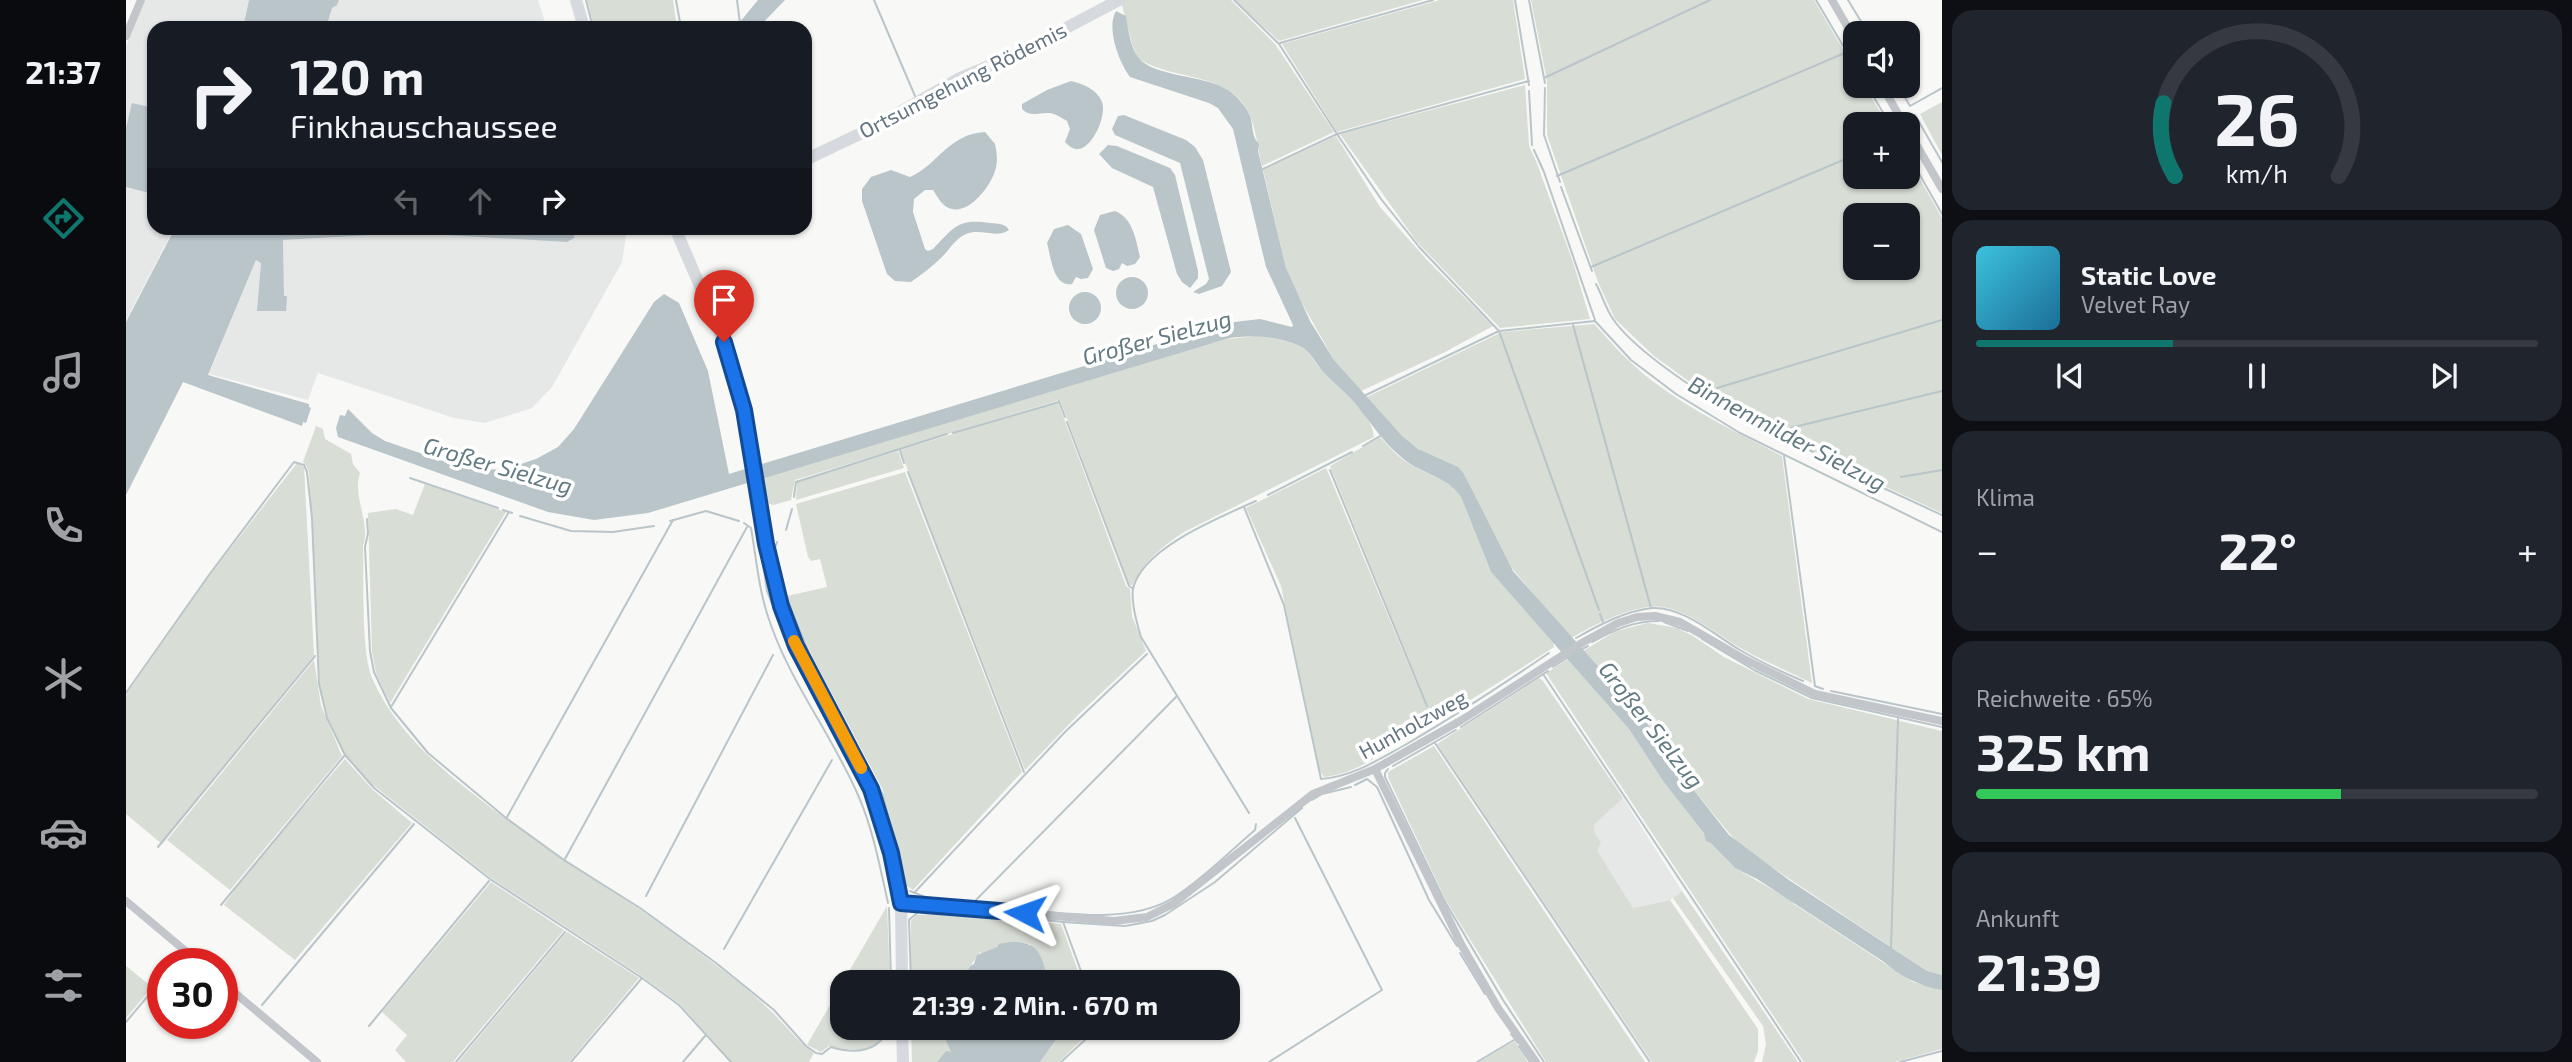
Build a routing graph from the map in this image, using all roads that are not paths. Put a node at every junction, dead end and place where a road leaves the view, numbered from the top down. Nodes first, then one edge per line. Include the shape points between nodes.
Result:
1 (141, 0) edge
2 (576, 0) edge
3 (1119, 0) edge
4 (1832, 0) edge
5 (582, 21) edge
6 (1844, 21) edge
7 (126, 36) edge
8 (1920, 151) edge
9 (812, 157) edge
10 (1942, 189) edge
11 (678, 235) edge
12 (1942, 721) edge
13 (1376, 769) junction
14 (126, 901) edge
15 (901, 903) junction
16 (182, 948) edge
17 (902, 970) edge
18 (238, 995) edge
19 (902, 1040) edge
20 (317, 1062) edge
21 (903, 1062) edge
22 (1536, 1062) edge

1 - 7 street
2 - 5 street
3 - 9 street, Ortsumgehung Rödemis
4 - 6 street
8 - 10 street
11 - 15 street via 724,342 744,410 781,606 796,646 871,789
12 - 13 street, Hunholzweg via 1815,694 1680,622 1637,617 1580,644
13 - 15 street, Hunholzweg via 1313,794 1173,904 1147,917 1114,921
13 - 22 street via 1461,944
14 - 16 street
15 - 17 street
18 - 20 street
19 - 21 street

